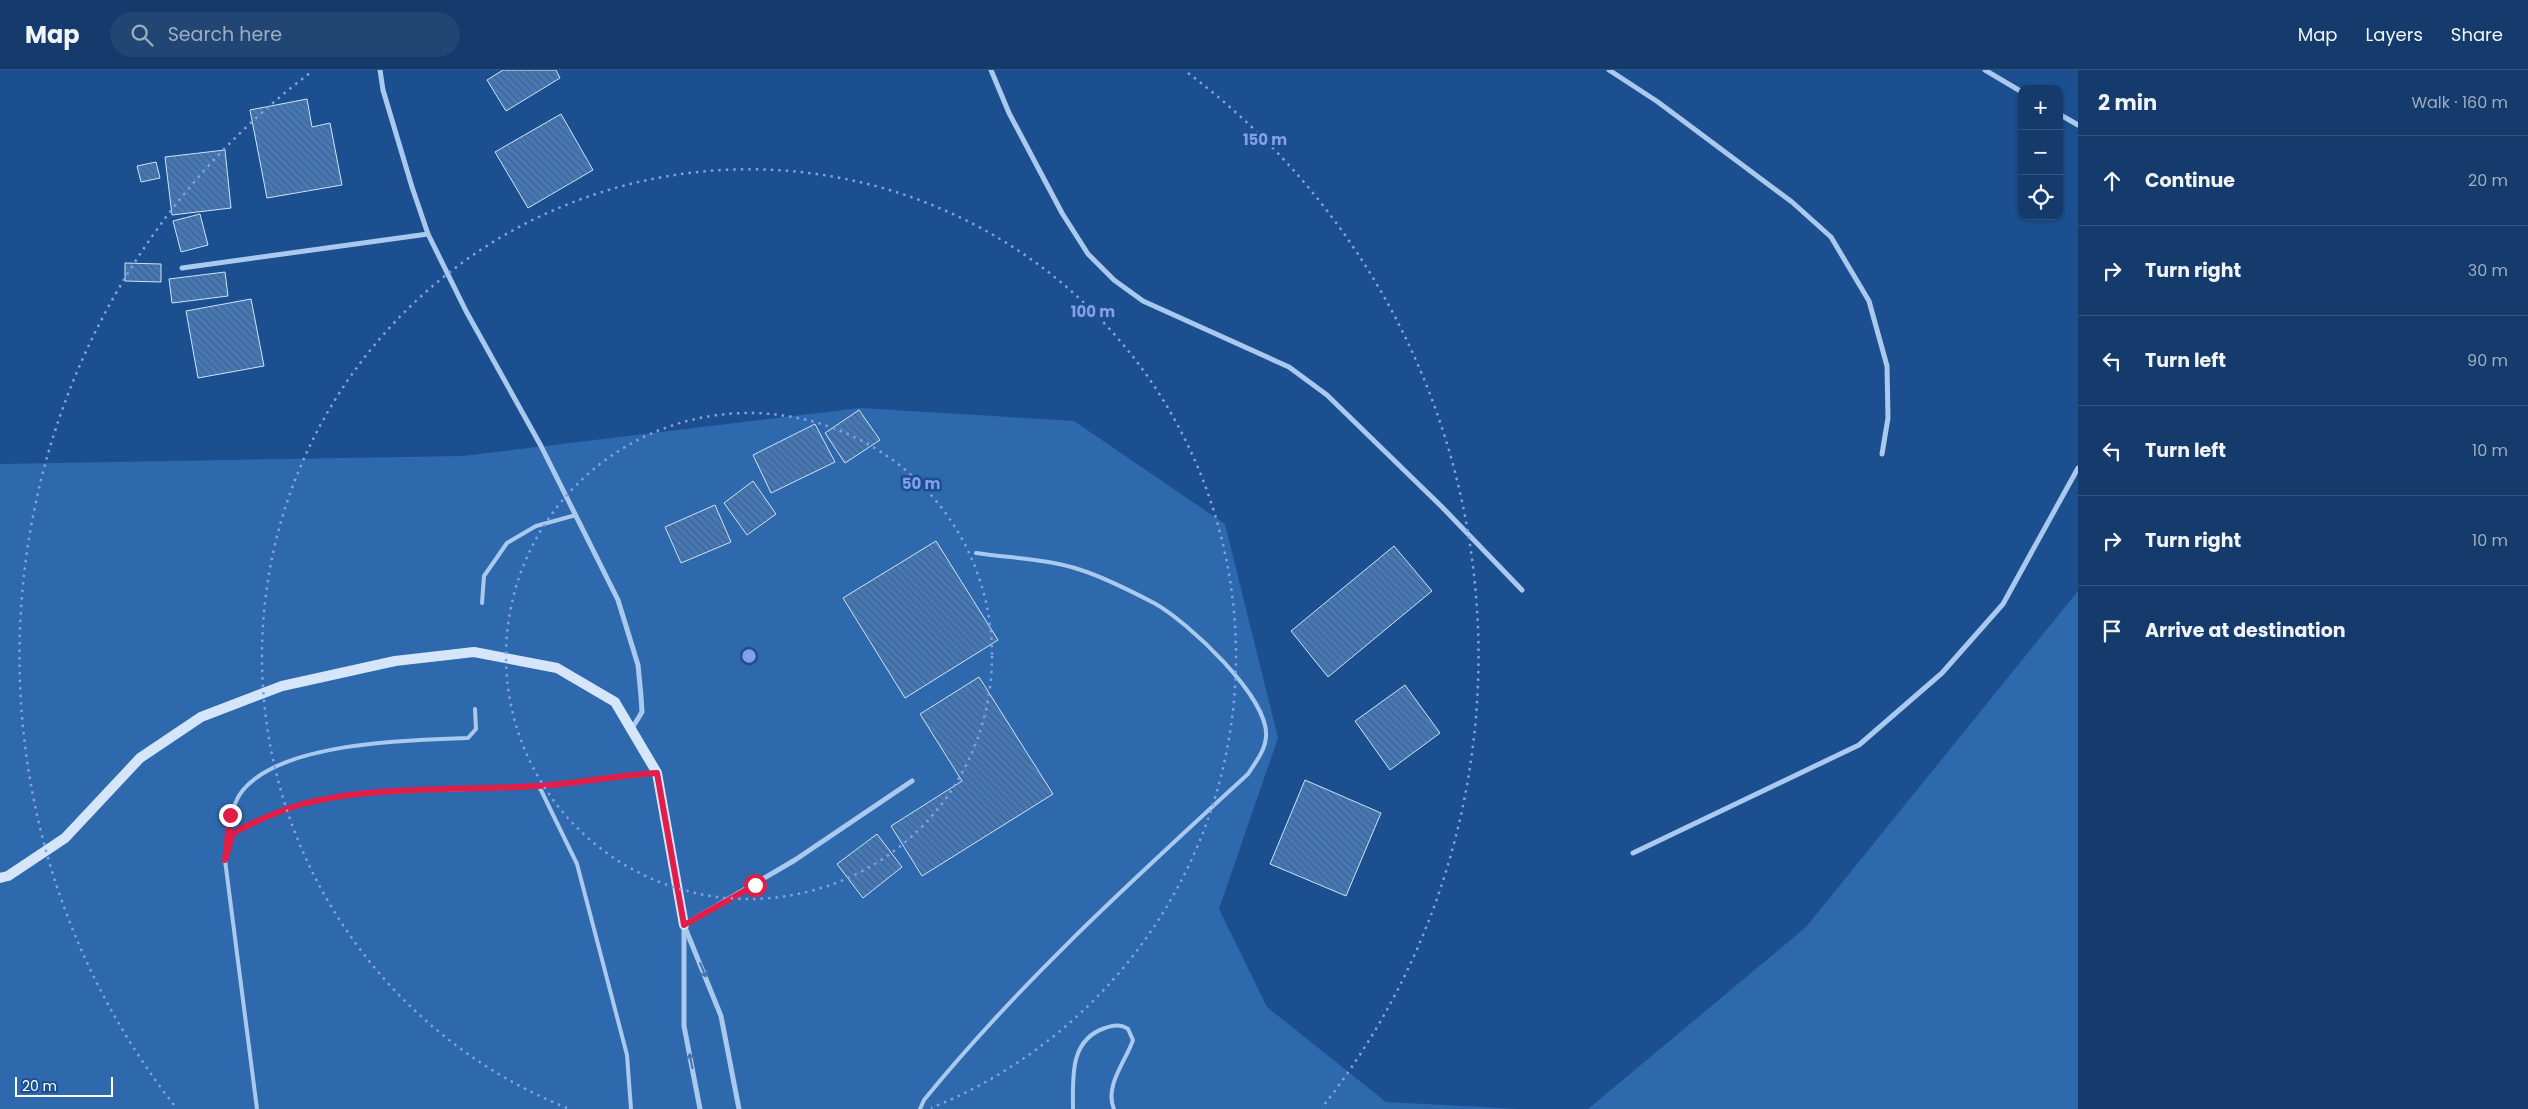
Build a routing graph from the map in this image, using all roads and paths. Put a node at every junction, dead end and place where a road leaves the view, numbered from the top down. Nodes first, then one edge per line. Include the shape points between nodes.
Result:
1 (380, 70) edge
2 (991, 70) edge
3 (1609, 70) edge
4 (1985, 70) edge
5 (2018, 90) edge
6 (2063, 116) edge
7 (2078, 125) edge
8 (428, 234) junction
9 (182, 268) dead end
10 (1882, 454) dead end
11 (2078, 468) edge
12 (576, 515) junction
13 (976, 553) dead end
14 (1522, 590) dead end
15 (482, 602) dead end
16 (475, 709) dead end
17 (631, 730) junction
18 (657, 773) junction
19 (912, 780) dead end
20 (539, 786) junction
21 (1633, 853) dead end
22 (225, 860) junction
23 (0, 878) edge
24 (684, 925) junction
25 (257, 1109) edge
26 (631, 1109) edge
27 (700, 1109) edge
28 (739, 1109) edge
29 (920, 1109) edge
30 (1073, 1109) edge
31 (1114, 1109) edge

1 - 8 street via 383,90
2 - 14 street via 1009,113 1062,213 1088,254 1114,280 1143,300 1289,366 1327,395
3 - 10 street via 1658,102 1792,202 1832,237 1869,301 1887,366 1888,418
4 - 5 street
6 - 7 street
8 - 9 street
8 - 12 street
11 - 21 street via 2003,604 1942,673 1859,744
12 - 15 lane via 536,526 507,543 484,576
12 - 17 street via 618,600 638,665 642,712
13 - 29 lane via 1081,570 1156,604 1210,649 1242,682 1259,709 1266,737 1248,774 1064,946 977,1038 924,1100
16 - 22 lane via 476,729 468,738 389,740 315,754 272,767 243,790 230,815
17 - 18 street
17 - 23 street via 615,702 557,668 474,652 395,661 282,686 201,717 140,758 65,838
18 - 20 lane
18 - 24 street
19 - 24 street via 795,860
20 - 22 lane via 366,794 301,805 261,818 233,833
20 - 26 lane via 577,864 627,1055
22 - 25 lane
27 -> 24 street via 684,1026
24 -> 28 street via 722,1016
30 - 31 lane via 1073,1070 1077,1054 1094,1033 1117,1025 1128,1029 1133,1040 1113,1087 1110,1101

